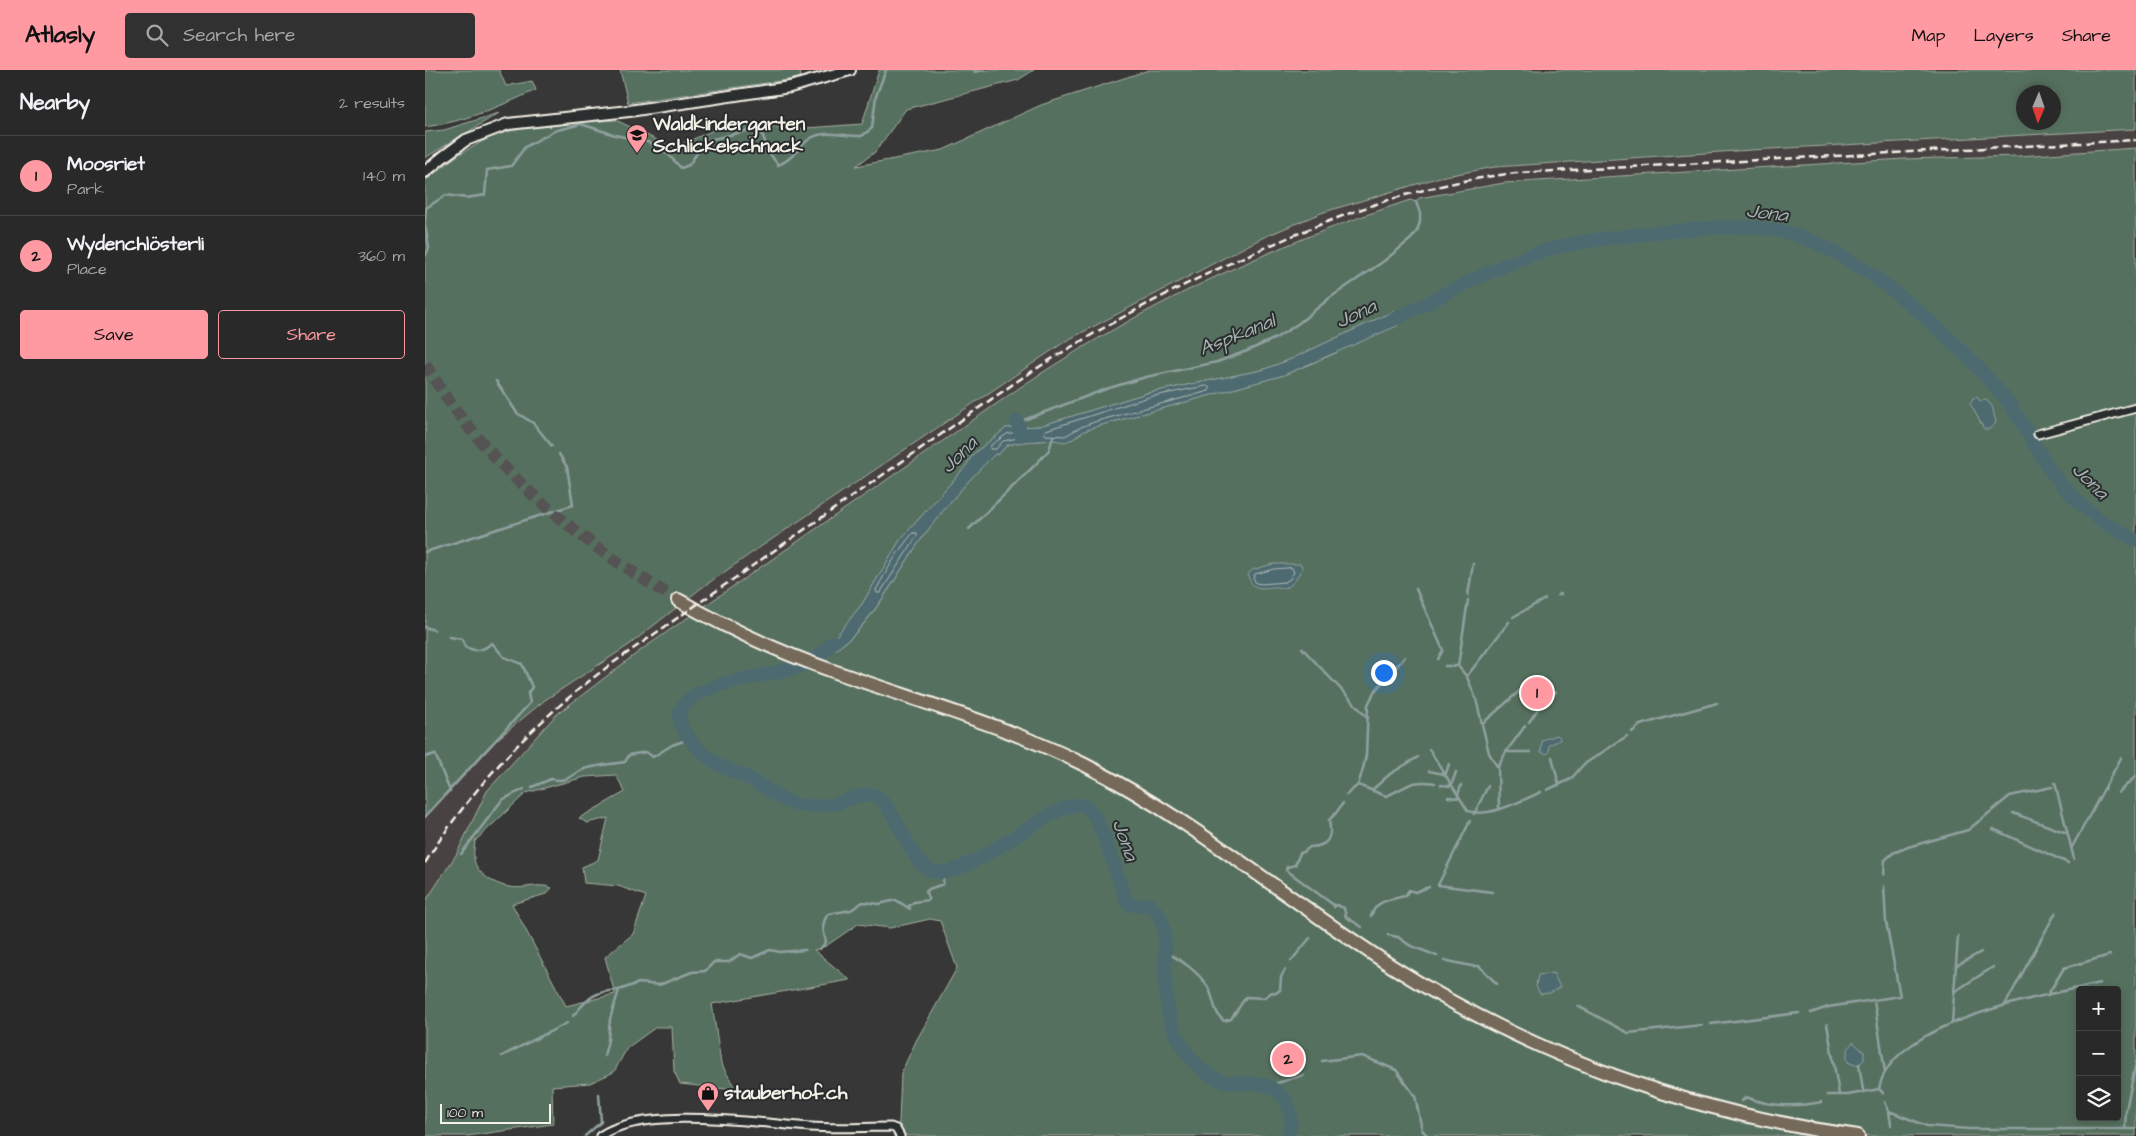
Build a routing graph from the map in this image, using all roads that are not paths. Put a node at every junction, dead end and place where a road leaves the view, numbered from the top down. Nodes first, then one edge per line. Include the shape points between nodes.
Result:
1 (850, 70) edge
2 (425, 172) edge
3 (2136, 408) edge
4 (2038, 434) dead end
5 (678, 600) tunnel mouth
6 (600, 1136) edge
7 (900, 1136) edge
8 (1858, 1136) edge

1 - 2 street via 789,87 629,111 508,124 466,140
3 - 4 street
5 - 8 highway via 771,647 1015,734 1109,778 1199,833 1391,966 1462,1008 1530,1042 1619,1078 1701,1104 1777,1123
6 - 7 street via 618,1126 637,1121 678,1120 819,1128 891,1126

